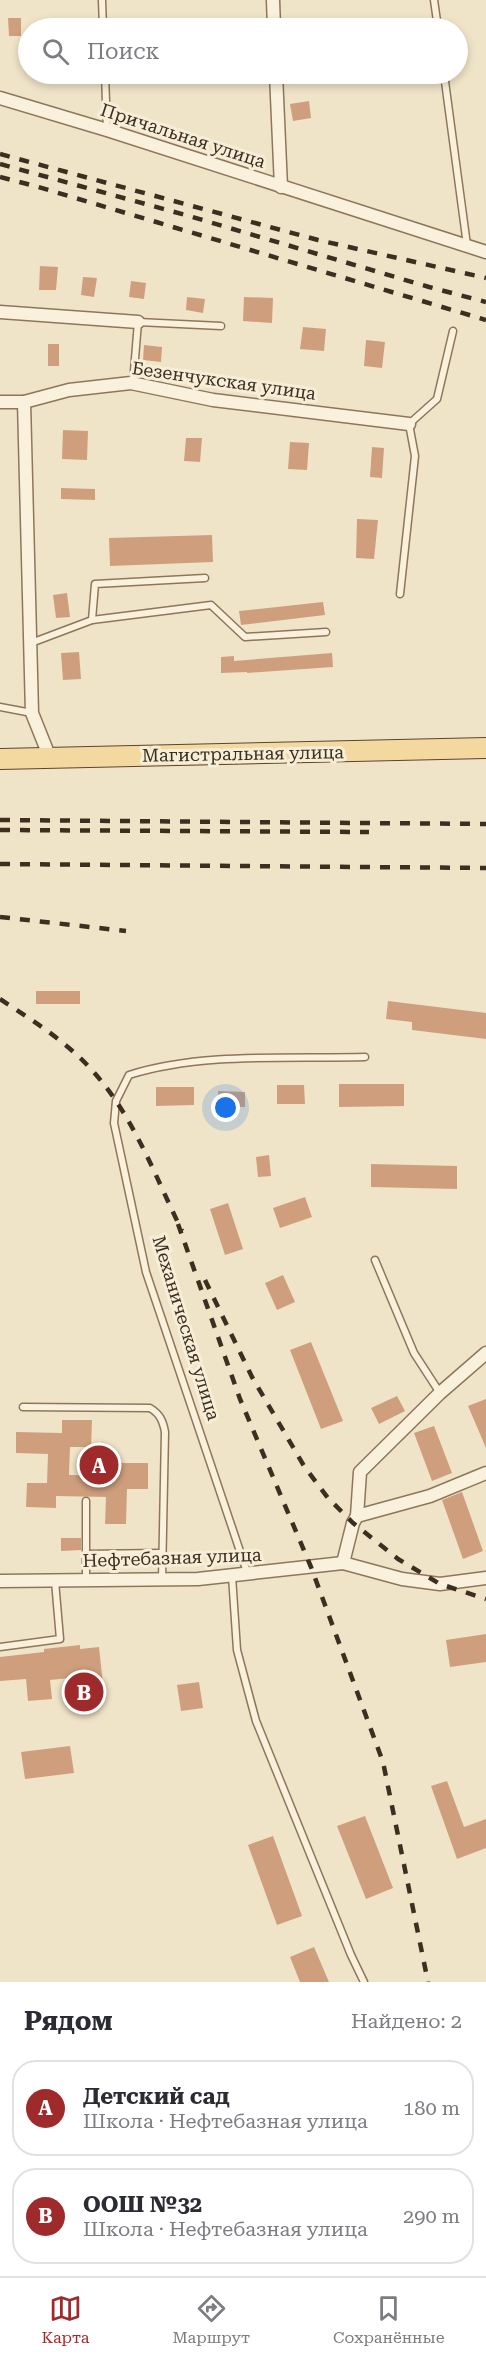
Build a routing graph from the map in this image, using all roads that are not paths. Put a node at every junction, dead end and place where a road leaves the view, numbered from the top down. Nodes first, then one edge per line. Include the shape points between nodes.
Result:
1 (102, 0) edge
2 (273, 0) edge
3 (434, 0) edge
4 (103, 18) edge
5 (274, 18) edge
6 (437, 18) edge
7 (105, 84) edge
8 (276, 84) edge
9 (445, 84) edge
10 (0, 98) edge
11 (107, 130) junction
12 (281, 187) junction
13 (467, 246) junction
14 (486, 252) edge
15 (0, 312) edge
16 (138, 322) junction
17 (220, 326) dead end
18 (453, 332) dead end
19 (133, 384) junction
20 (0, 402) edge
21 (24, 402) junction
22 (409, 424) junction
23 (205, 578) dead end
24 (400, 594) dead end
25 (92, 620) junction
26 (326, 633) dead end
27 (30, 644) junction
28 (0, 707) edge
29 (32, 712) junction
30 (486, 748) edge
31 (50, 758) junction
32 (0, 759) edge
33 (365, 1057) dead end
34 (375, 1260) dead end
35 (486, 1353) edge
36 (440, 1393) junction
37 (23, 1407) dead end
38 (486, 1473) edge
39 (86, 1501) dead end
40 (357, 1516) junction
41 (162, 1553) junction
42 (86, 1554) junction
43 (343, 1563) junction
44 (248, 1575) junction
45 (232, 1576) junction
46 (486, 1578) edge
47 (162, 1579) junction
48 (55, 1580) junction
49 (86, 1580) junction
50 (0, 1581) edge
51 (0, 1647) edge
52 (364, 1982) edge

1 - 4 lane
2 - 5 street
3 - 6 lane
7 - 11 lane
8 - 12 street, Причальная улица
9 - 13 lane
10 - 11 street, Причальная улица
11 - 12 street, Причальная улица
12 - 13 street
13 - 14 street
15 - 16 street
16 - 17 lane
16 - 19 lane
18 - 22 lane via 437,399
19 - 21 street, Безенчукская улица via 69,390
19 - 22 street, Безенчукская улица via 213,400
20 - 21 street, Безенчукская улица
21 - 27 street
22 - 24 lane via 415,456
23 - 25 lane via 95,584
25 - 26 lane via 212,605 245,637
25 - 27 lane
27 - 29 street
28 - 29 lane
29 - 31 street
30 - 31 main road, Магистральная улица
31 - 32 main road, Магистральная улица
33 - 44 lane, Механическая улица via 201,1060 150,1068 129,1075 116,1101 114,1123 146,1272
34 - 36 lane via 414,1353
35 - 36 street
36 - 40 street via 360,1472
37 - 41 lane via 150,1408 158,1413 165,1432
38 - 40 street via 430,1496
39 - 42 lane
40 - 43 street
41 - 42 lane
41 - 47 lane
42 - 49 lane
43 - 44 street, Нефтебазная улица
43 - 46 street, Нефтебазная улица via 402,1579 440,1584
44 - 45 street, Нефтебазная улица
45 - 47 street, Нефтебазная улица
45 - 52 lane via 237,1650 256,1721
47 - 49 street, Нефтебазная улица
48 - 49 street, Нефтебазная улица
48 - 50 street, Нефтебазная улица
48 - 51 lane via 60,1639

